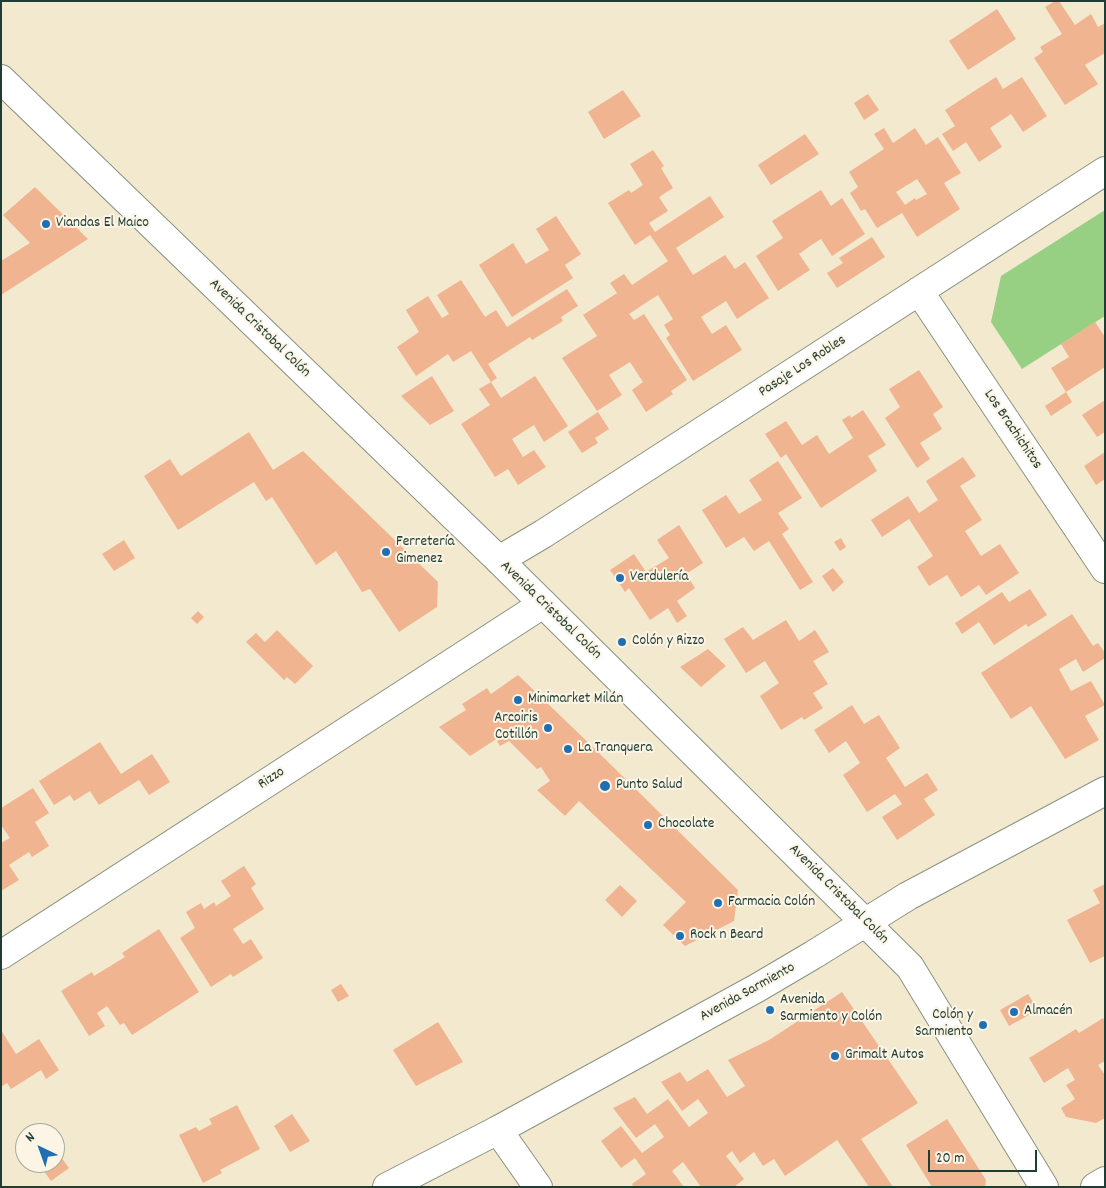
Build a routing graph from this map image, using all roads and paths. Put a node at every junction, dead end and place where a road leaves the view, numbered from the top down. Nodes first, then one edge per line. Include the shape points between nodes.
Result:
1 (1, 79) edge
2 (1105, 171) edge
3 (919, 291) junction
4 (499, 560) junction
5 (1105, 569) edge
6 (543, 604) junction
7 (1105, 791) edge
8 (866, 922) junction
9 (1, 955) edge
10 (498, 1130) junction
11 (1105, 1181) edge
12 (387, 1187) edge
13 (538, 1187) edge
14 (1044, 1187) edge
15 (1096, 1187) edge

1 - 4 street, Avenida Cristobal Colón
2 - 3 street, Pasaje Los Robles
3 - 4 street, Pasaje Los Robles
3 - 5 street, Los Brachichitos
4 - 6 street, Avenida Cristobal Colón
6 - 8 street, Avenida Cristobal Colón
6 - 9 street, Rizzo
7 - 8 street, Avenida Sarmiento via 908,896
8 - 10 street, Avenida Sarmiento via 757,988
8 - 14 street, Avenida Cristobal Colón via 910,967
10 - 12 street, Avenida Sarmiento
10 - 13 street
11 - 15 street

